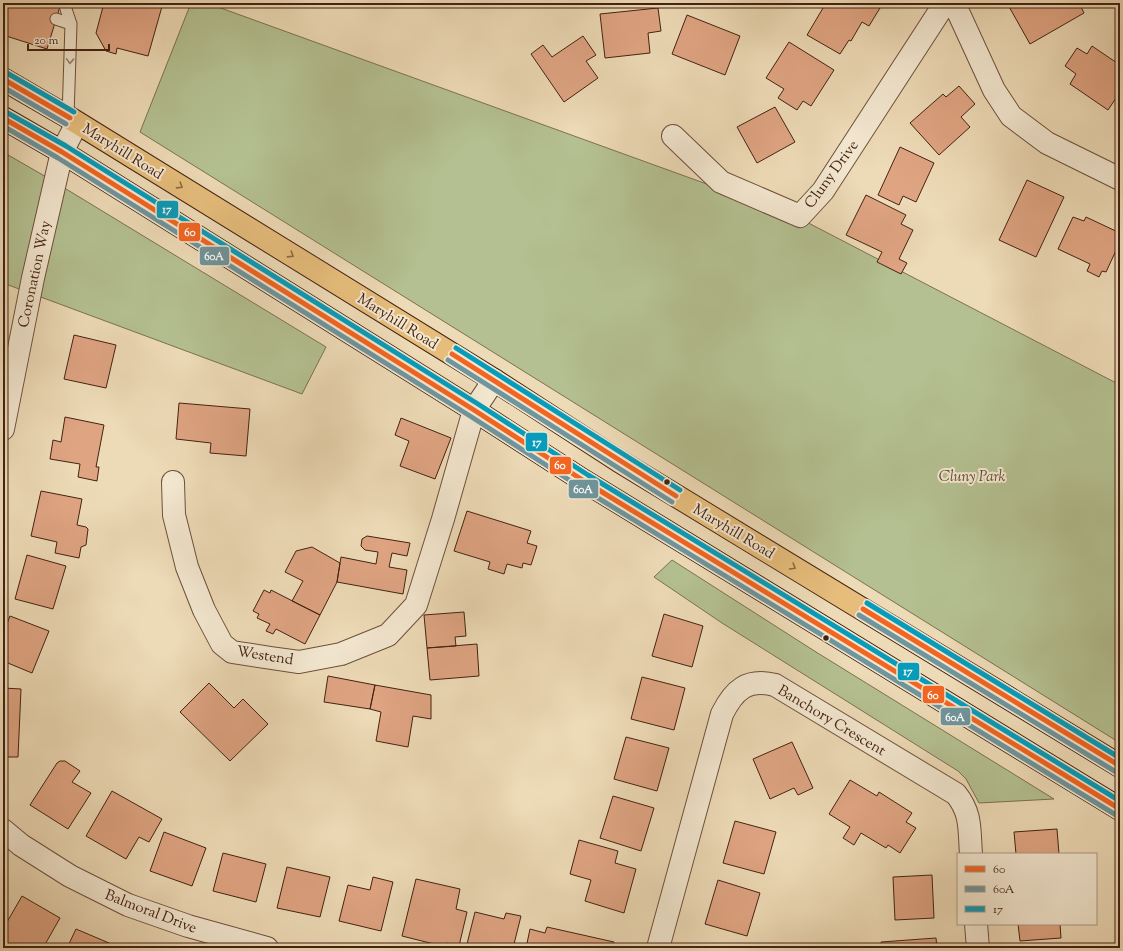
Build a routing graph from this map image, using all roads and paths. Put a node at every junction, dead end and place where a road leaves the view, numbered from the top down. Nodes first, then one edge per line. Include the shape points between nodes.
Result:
1 (64, 3) edge
2 (945, 3) edge
3 (954, 3) edge
4 (56, 19) dead end
5 (71, 24) junction
6 (3, 79) edge
7 (3, 118) edge
8 (72, 120) junction
9 (673, 136) dead end
10 (62, 152) junction
11 (1120, 179) edge
12 (494, 380) junction
13 (474, 410) junction
14 (3, 429) edge
15 (173, 482) dead end
16 (1120, 766) edge
17 (1120, 809) edge
18 (3, 830) edge
19 (971, 853) edge
20 (976, 925) edge
21 (267, 948) edge
22 (658, 948) edge
23 (978, 948) edge

1 - 5 lane
2 - 9 street, Cluny Drive via 823,191 800,216 721,182
3 - 11 street via 994,90 1011,116 1047,143
4 - 5 lane
5 -> 8 lane
6 - 8 main road, Maryhill Road
7 - 10 main road
8 - 10 street, Coronation Way
8 -> 12 main road, Maryhill Road
10 - 13 main road
10 - 14 street, Coronation Way via 33,278
12 - 13 street, Westend
12 -> 16 main road, Maryhill Road via 626,465
13 - 15 street, Westend via 416,605 388,635 342,654 299,662 232,652 222,644 186,567 174,515
13 - 17 main road via 584,482
18 - 21 street, Balmoral Drive via 21,845 70,876 128,905 188,926
19 - 22 street, Banchory Crescent via 968,814 956,794 775,685 763,682 751,684 739,689 729,700 722,714
20 - 23 street

